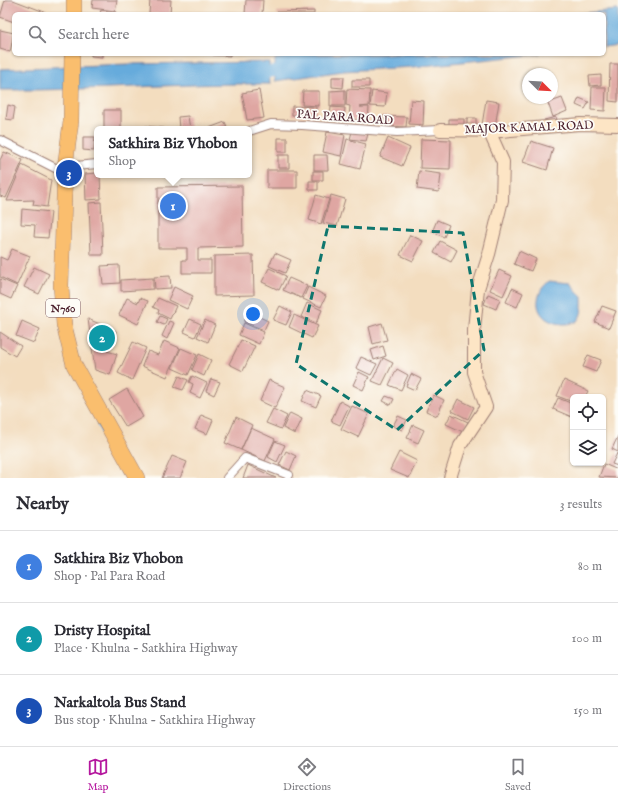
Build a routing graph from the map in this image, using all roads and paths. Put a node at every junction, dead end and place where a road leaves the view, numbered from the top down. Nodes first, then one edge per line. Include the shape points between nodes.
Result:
1 (74, 0) edge
2 (74, 12) edge
3 (72, 56) edge
4 (618, 125) edge
5 (252, 130) edge
6 (440, 130) joint
7 (489, 131) junction
8 (0, 140) edge
9 (94, 165) edge
10 (65, 170) junction
11 (289, 475) dead end
12 (137, 478) edge
13 (227, 478) edge
14 (450, 478) edge

1 - 2 highway
3 - 10 highway, N760 via 71,121
4 - 7 street, MAJOR KAMAL ROAD via 580,124
5 - 6 street, PAL PARA ROAD via 271,124 397,132
6 - 7 street, MAJOR KAMAL ROAD
7 - 14 street via 503,162 502,200 478,289 474,330 474,372 486,407 460,446
8 - 10 street
9 - 10 street
10 - 12 highway, N760 via 61,286 64,325 74,365
11 - 13 street via 245,458

